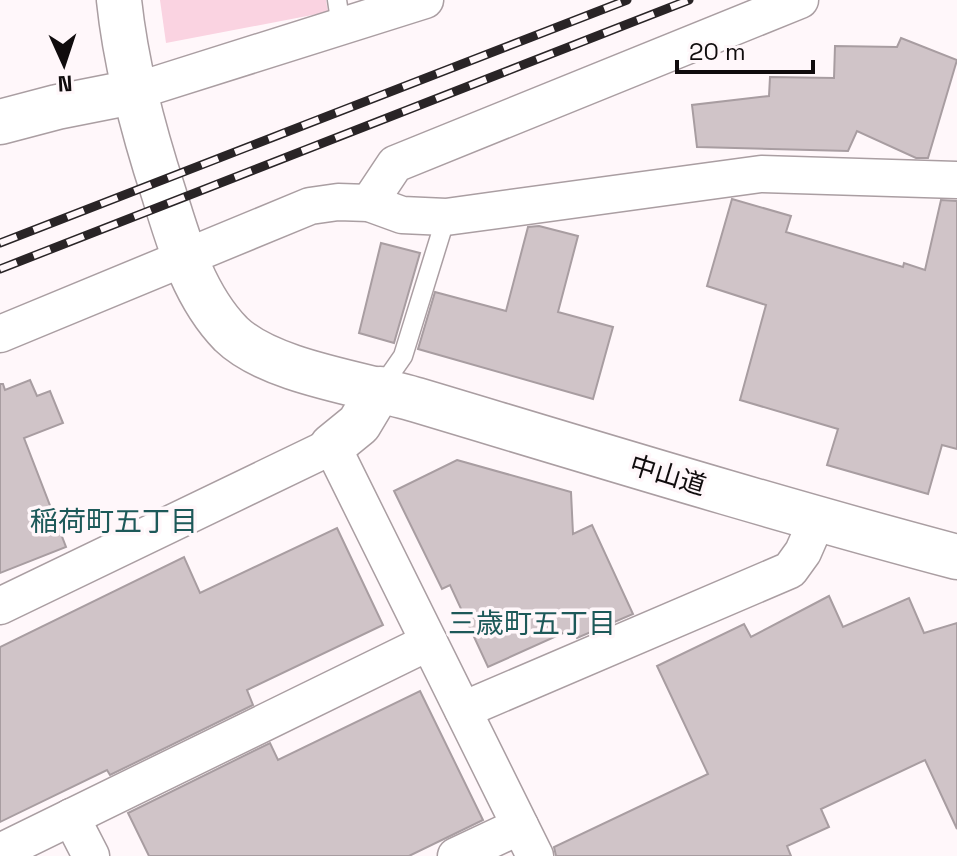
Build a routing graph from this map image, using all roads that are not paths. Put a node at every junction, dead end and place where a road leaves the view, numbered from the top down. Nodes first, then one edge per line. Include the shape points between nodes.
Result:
1 (119, 0) edge
2 (425, 0) edge
3 (800, 0) edge
4 (339, 13) edge
5 (133, 92) junction
6 (0, 122) edge
7 (957, 180) edge
8 (369, 203) junction
9 (446, 217) junction
10 (185, 260) junction
11 (0, 334) edge
12 (380, 389) junction
13 (332, 446) junction
14 (817, 520) junction
15 (957, 557) edge
16 (0, 606) edge
17 (429, 642) junction
18 (463, 710) junction
19 (71, 817) junction
20 (528, 841) edge
21 (0, 852) edge
22 (91, 856) edge
23 (456, 856) edge

1 - 5 street, 中山道
2 - 4 street
3 - 8 street via 395,164
4 - 5 street
5 - 6 street
5 - 10 street, 中山道
7 - 9 street via 761,174
8 - 9 street via 402,215
8 - 10 street via 310,206
9 - 12 lane via 403,356
10 - 11 street
10 - 12 street, 中山道 via 212,312 233,336 275,363
12 - 13 street via 359,424
12 - 14 street, 中山道
13 - 16 street
13 - 17 street
14 - 15 street, 中山道
14 - 18 street via 790,570
17 - 18 street
17 - 19 street
18 - 20 street
19 - 21 street
19 - 22 street
20 - 23 street

